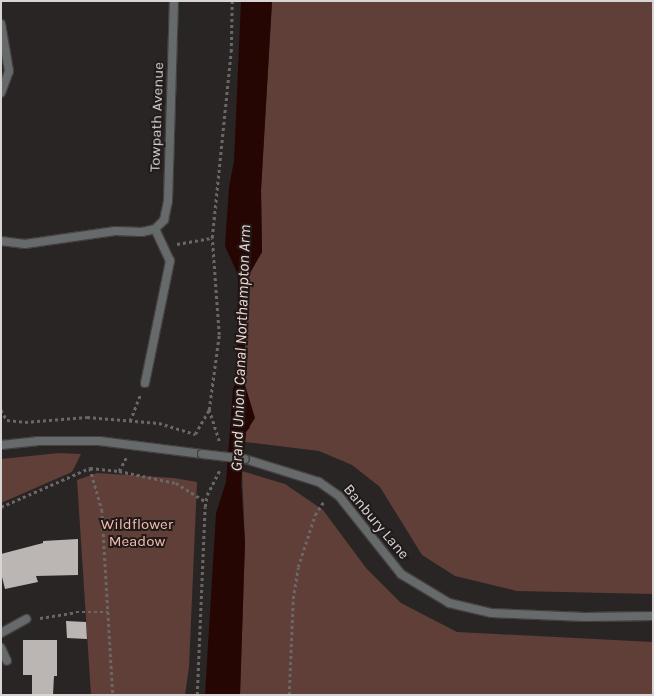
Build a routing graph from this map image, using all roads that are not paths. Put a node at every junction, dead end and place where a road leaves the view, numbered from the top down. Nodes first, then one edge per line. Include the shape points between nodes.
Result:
1 (174, 1) edge
2 (1, 24) edge
3 (1, 93) edge
4 (155, 229) junction
5 (1, 240) edge
6 (145, 383) road end
7 (1, 445) edge
8 (653, 616) edge
9 (26, 619) dead end
10 (1, 632) edge
11 (1, 648) edge
12 (7, 661) dead end

1 - 4 street, Towpath Avenue via 168,201 164,220
2 - 3 street via 9,71
4 - 5 street via 142,232 115,231 25,244
4 - 6 street via 170,261
7 - 8 street, Banbury Lane, bridge via 69,440 132,445 244,459 295,472 331,490 356,515 401,574 449,604 491,614
9 - 10 street
11 - 12 street

